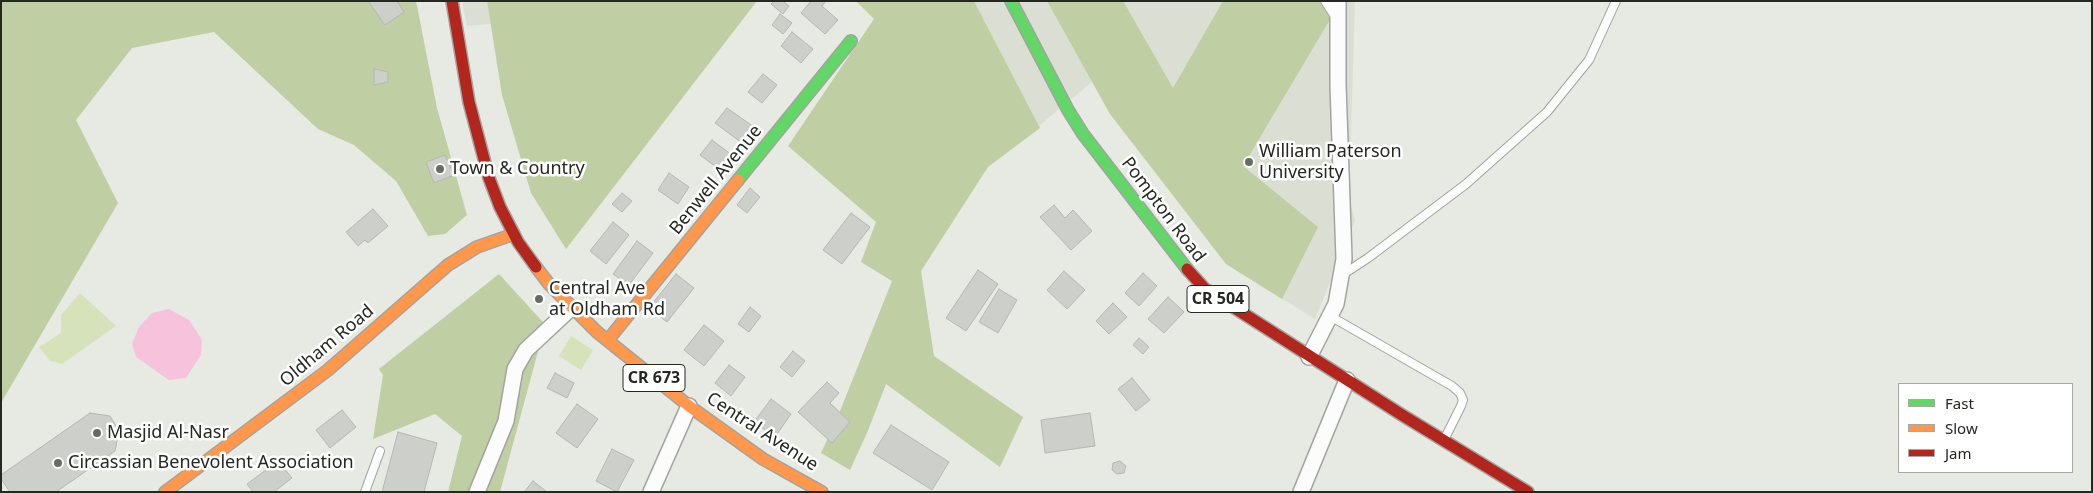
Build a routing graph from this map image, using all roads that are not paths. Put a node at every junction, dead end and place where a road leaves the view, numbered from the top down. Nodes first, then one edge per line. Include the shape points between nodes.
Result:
1 (452, 1) edge
2 (1011, 1) edge
3 (1324, 1) edge
4 (1338, 1) edge
5 (1616, 1) edge
6 (1338, 21) junction
7 (851, 41) dead end
8 (514, 234) junction
9 (1341, 276) junction
10 (571, 308) junction
11 (1330, 316) junction
12 (608, 340) junction
13 (1310, 357) junction
14 (1347, 380) junction
15 (689, 406) junction
16 (1444, 440) junction
17 (380, 451) dead end
18 (165, 492) edge
19 (366, 492) edge
20 (477, 492) edge
21 (651, 492) edge
22 (822, 492) edge
23 (1301, 492) edge
24 (1528, 492) edge

1 - 8 main road, CR 673 via 478,143 500,207
2 - 13 main road, Pompton Road / CR 504 via 1083,134 1195,280 1216,298
3 - 6 lane
4 - 6 street
5 - 9 lane via 1589,60 1547,112 1466,184
6 - 9 street via 1344,259
7 - 12 main road, Benwell Avenue
8 - 10 main road, Central Avenue / CR 673 via 548,284
8 - 18 main road, Oldham Road via 478,247 448,265 328,370
9 - 11 street via 1336,304
10 - 12 main road, Central Avenue / CR 673
10 - 20 street via 526,350 515,369 506,421
11 - 13 street
11 - 16 lane via 1460,393 1461,406
12 - 15 main road, Central Avenue / CR 673
13 - 14 main road, Pompton Road / CR 504
14 - 16 main road, Pompton Road / CR 504
14 - 23 street
15 - 21 street
15 - 22 main road, Central Avenue / CR 673 via 763,459
16 - 24 main road, Pompton Road / CR 504
17 - 19 lane

